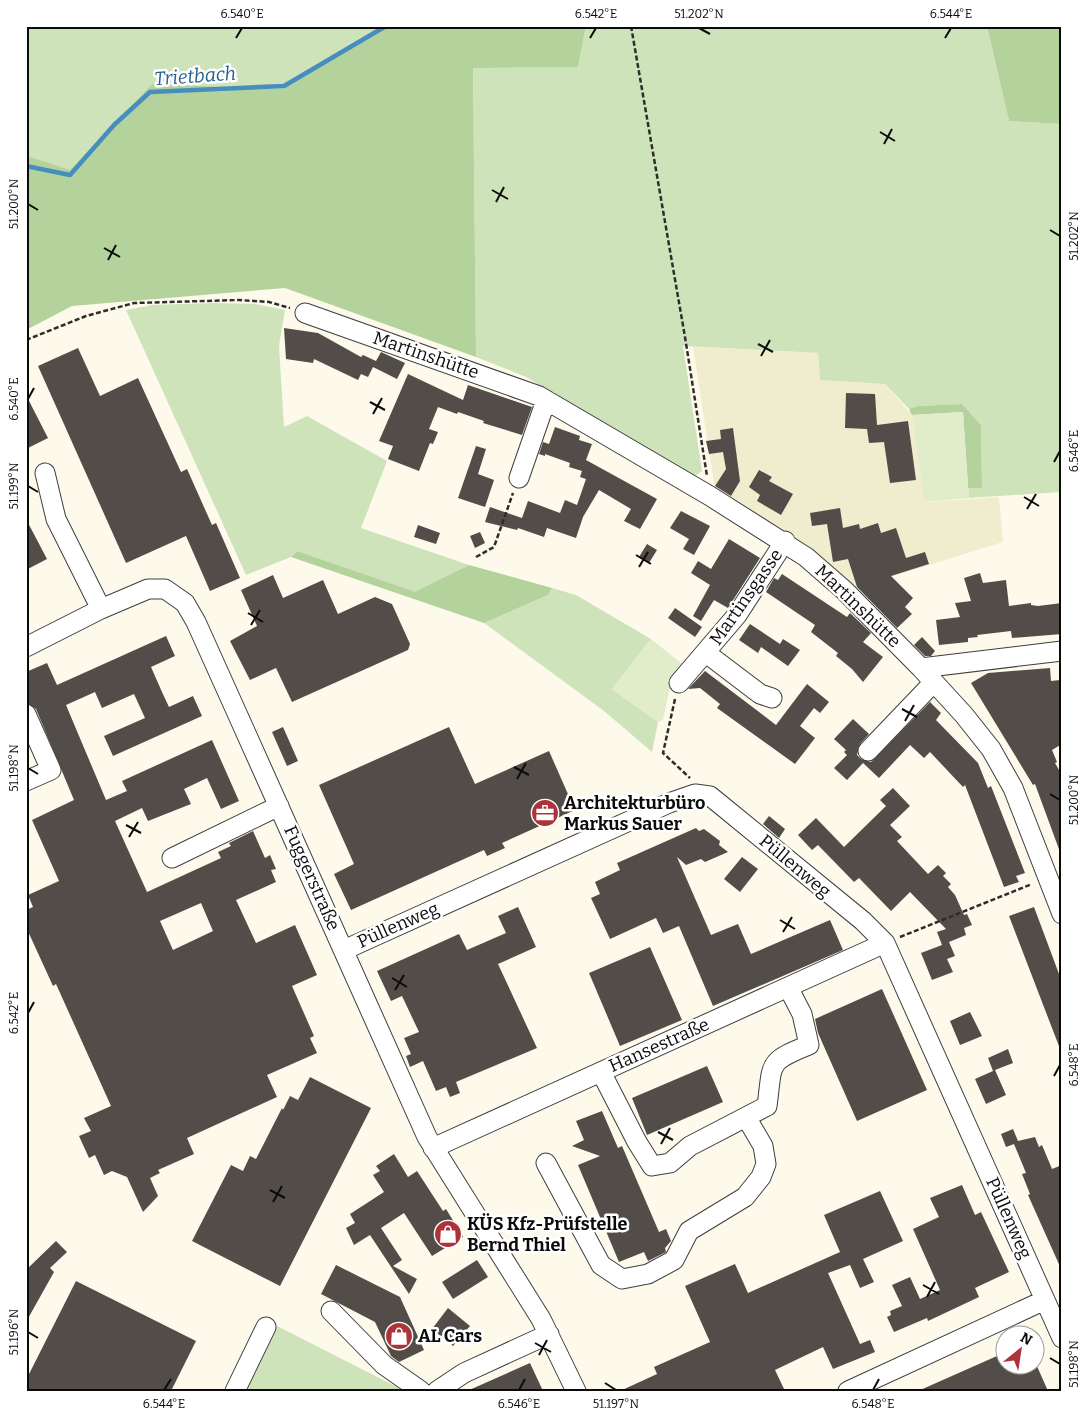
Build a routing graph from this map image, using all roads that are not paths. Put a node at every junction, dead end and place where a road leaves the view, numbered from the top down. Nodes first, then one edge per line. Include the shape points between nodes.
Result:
1 (305, 313) road end
2 (546, 400) junction
3 (45, 473) dead end
4 (519, 478) road end
5 (784, 541) junction
6 (101, 609) junction
7 (26, 647) edge
8 (1062, 651) edge
9 (706, 653) junction
10 (921, 668) junction
11 (934, 682) junction
12 (680, 683) road end
13 (772, 698) dead end
14 (26, 714) edge
15 (868, 752) dead end
16 (26, 781) edge
17 (279, 806) junction
18 (172, 858) dead end
19 (1062, 914) edge
20 (885, 943) junction
21 (344, 950) junction
22 (788, 987) junction
23 (601, 1072) junction
24 (746, 1117) junction
25 (433, 1148) junction
26 (546, 1163) dead end
27 (1045, 1300) junction
28 (331, 1311) dead end
29 (266, 1327) dead end
30 (550, 1334) junction
31 (1062, 1338) edge
32 (235, 1391) edge
33 (421, 1391) edge
34 (437, 1391) edge
35 (576, 1391) edge
36 (848, 1391) edge

1 - 2 street, Martinshütte
2 - 4 street
2 - 5 street, Martinshütte
3 - 6 street via 56,519
5 - 9 street, Martinsgasse via 737,615
5 - 10 street, Martinshütte via 838,584
6 - 7 street, Fuggerstraße
6 - 17 street, Fuggerstraße via 139,592 157,588 172,592 185,603
8 - 10 street
9 - 12 street, Martinsgasse
9 - 13 street, Martinsgasse via 760,694
10 - 11 street, Martinshütte
11 - 15 street
11 - 19 street, Martinshütte via 978,732 1003,768
14 - 16 street via 51,770
17 - 18 street
17 - 21 street, Fuggerstraße
20 - 21 street, Püllenweg via 863,921 710,796 691,795
20 - 22 street, Hansestraße
20 - 27 street, Püllenweg
21 - 25 street, Fuggerstraße
22 - 23 street, Hansestraße
22 - 24 street via 802,1014 809,1045 781,1056 771,1068 766,1106
23 - 24 street via 636,1142 652,1166 670,1162 690,1146
23 - 25 street, Hansestraße
24 - 26 street via 763,1146 766,1164 761,1177 745,1197 689,1231 674,1260 648,1274 622,1279 601,1265
25 - 30 street, Fuggerstraße
27 - 31 street, Püllenweg
27 - 36 street
28 - 33 street via 384,1365
29 - 32 street
30 - 34 street via 464,1373
30 - 35 street

